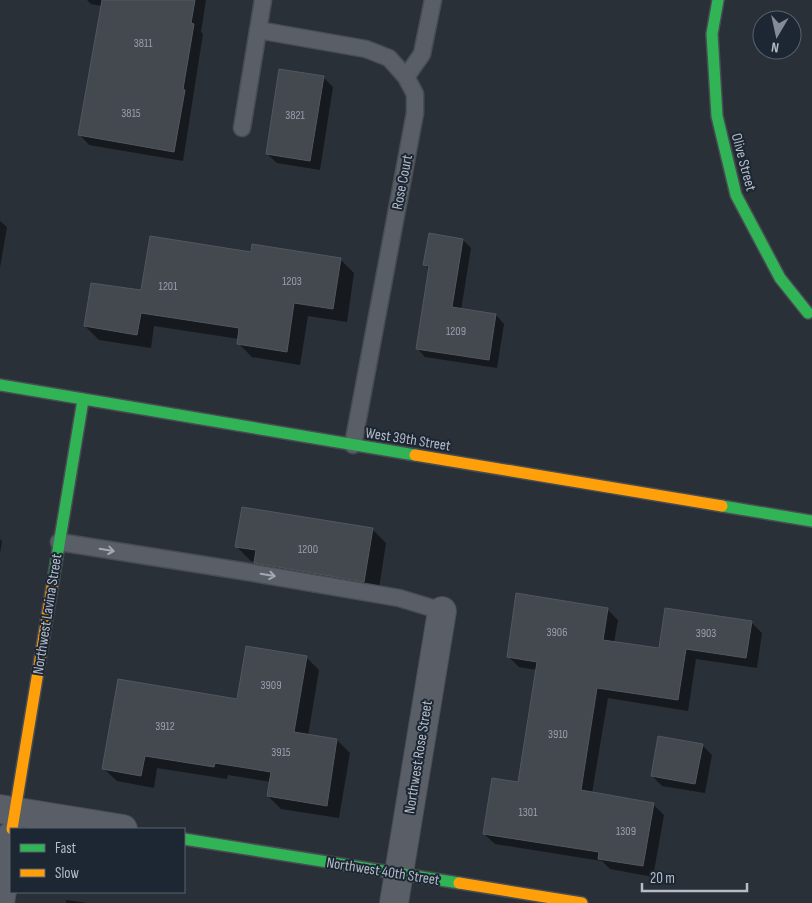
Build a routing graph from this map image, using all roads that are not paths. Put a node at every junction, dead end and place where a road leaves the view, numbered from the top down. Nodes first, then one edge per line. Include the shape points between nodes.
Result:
1 (262, 0) edge
2 (433, 0) edge
3 (718, 0) edge
4 (258, 30) junction
5 (406, 77) junction
6 (242, 128) dead end
7 (810, 312) edge
8 (0, 385) edge
9 (83, 400) junction
10 (353, 445) junction
11 (812, 522) edge
12 (59, 542) junction
13 (442, 610) joint
14 (10, 822) edge
15 (107, 828) edge
16 (185, 839) edge
17 (399, 874) junction
18 (0, 903) edge
19 (394, 903) edge
20 (582, 903) edge

1 - 4 lane
2 - 5 lane via 422,54
3 - 7 street, Olive Street via 712,34 717,116 736,195 780,278
4 - 5 lane, Rose Court via 366,49 388,58
4 - 6 lane
5 - 10 lane, Rose Court via 415,94 415,113
8 - 9 street, West 39th Street
9 - 10 street, West 39th Street
9 - 12 street, Northwest Lavina Street
10 - 11 street, West 39th Street
12 -> 13 lane via 399,598
12 - 14 street, Northwest Lavina Street
13 - 17 street, Northwest Rose Street
14 - 15 street
14 - 18 street, Northwest Lavina Street
16 - 17 street, Northwest 40th Street
17 - 19 street, Northwest Rose Street
17 - 20 street, Northwest 40th Street

